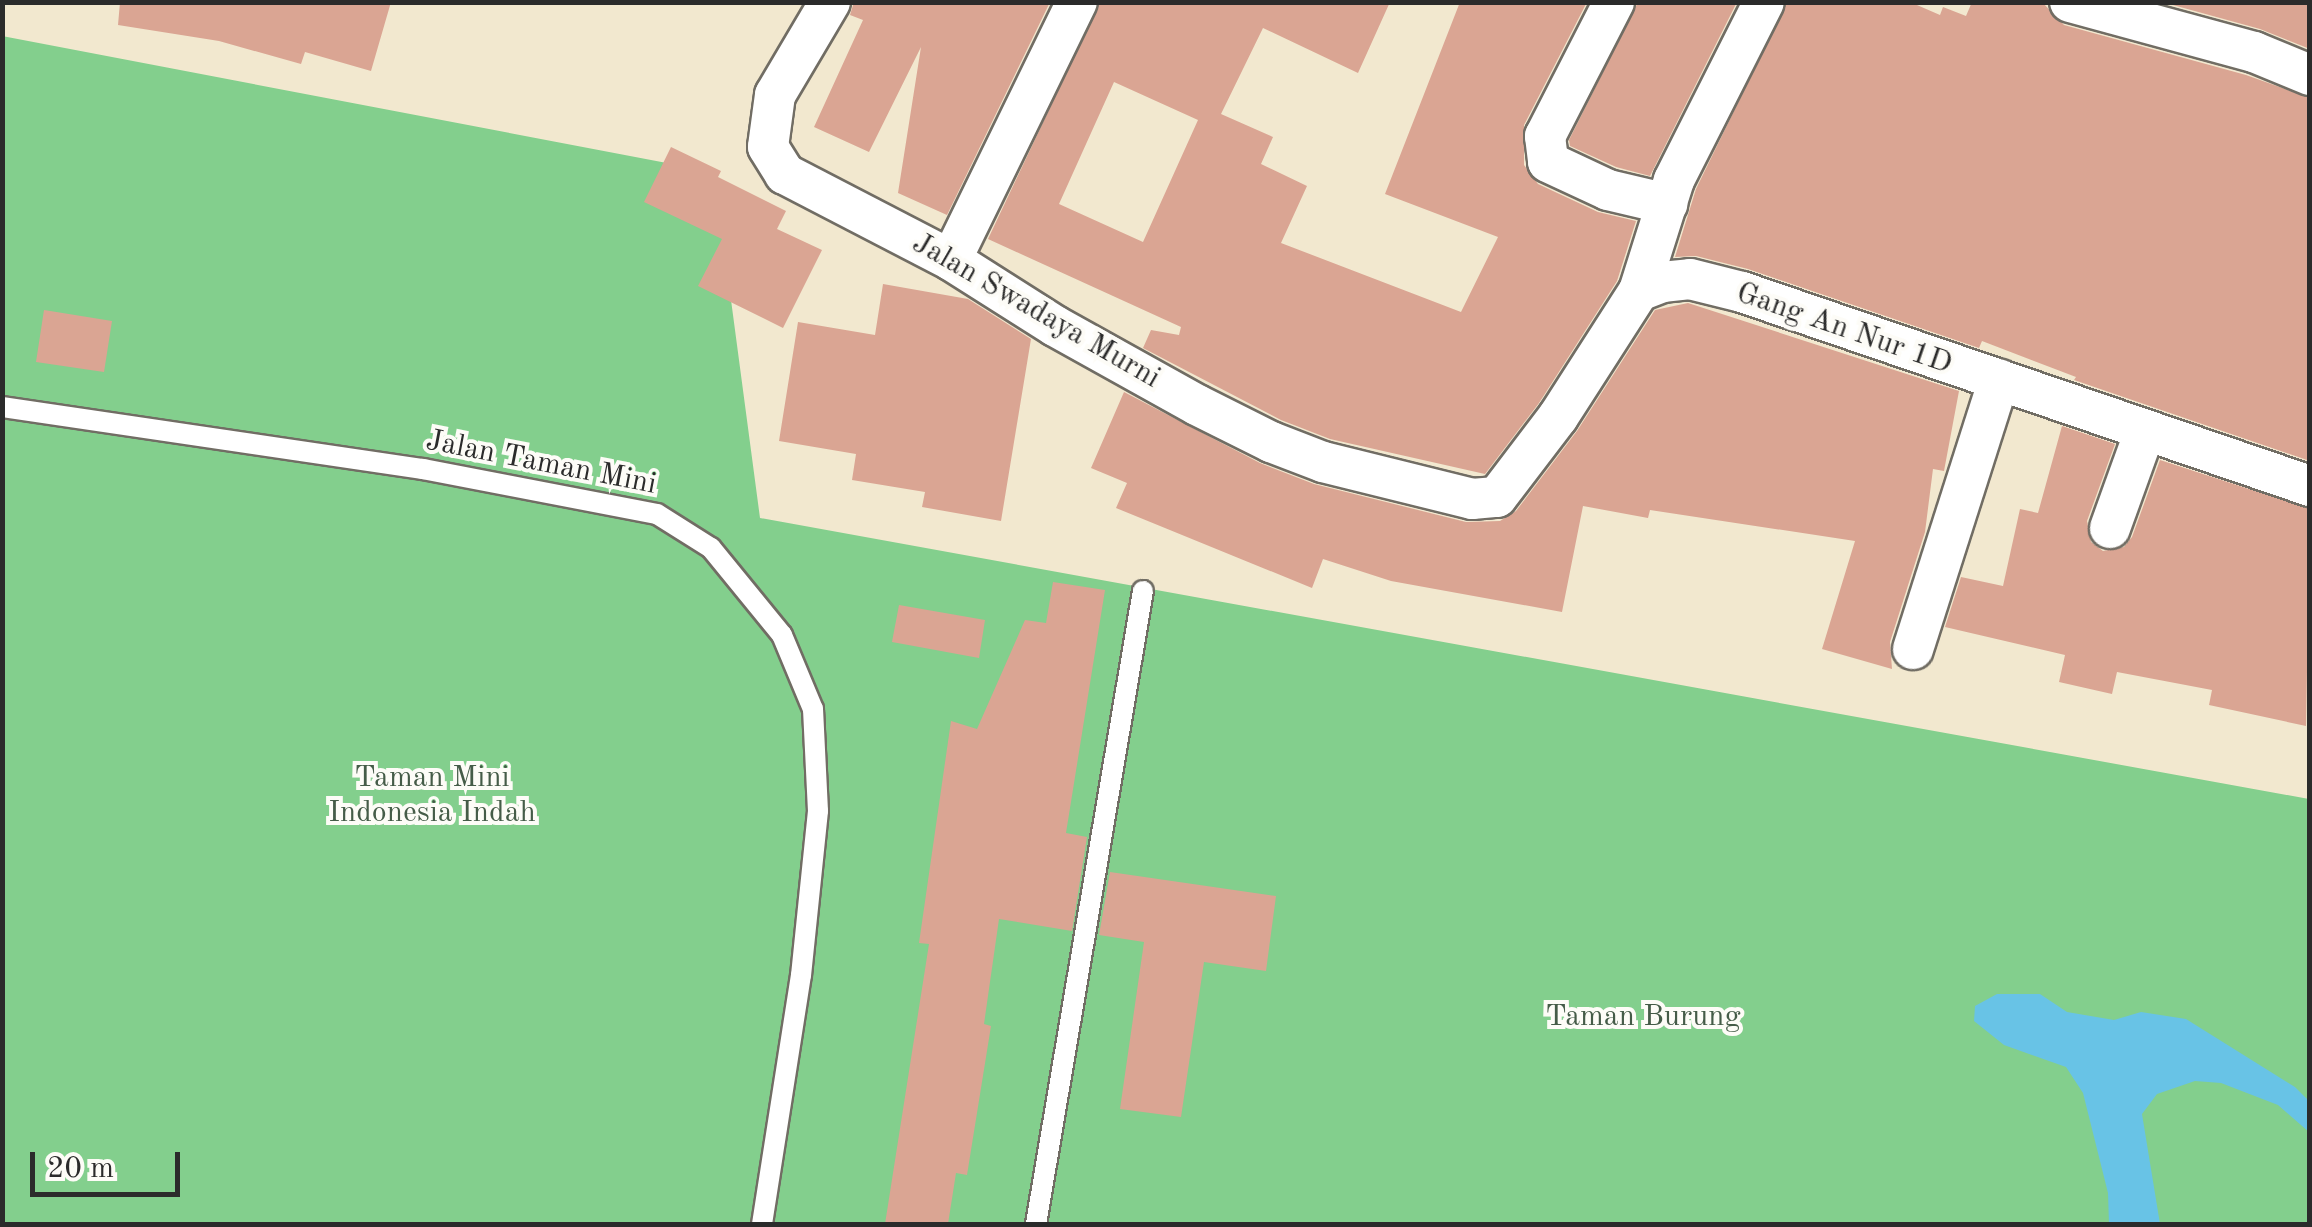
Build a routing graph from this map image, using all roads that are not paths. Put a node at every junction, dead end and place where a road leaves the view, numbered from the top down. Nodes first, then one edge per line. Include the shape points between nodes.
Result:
1 (830, 2) edge
2 (1077, 2) edge
3 (1614, 2) edge
4 (1764, 2) edge
5 (2070, 2) edge
6 (2310, 75) edge
7 (1667, 204) junction
8 (951, 260) junction
9 (1638, 291) junction
10 (2000, 379) junction
11 (2, 407) edge
12 (2145, 431) junction
13 (2309, 486) edge
14 (2110, 528) dead end
15 (1143, 591) dead end
16 (1913, 649) dead end
17 (762, 1224) edge
18 (1036, 1224) edge

1 - 8 street, Jalan Swadaya Murni via 775,95 768,147 784,174
2 - 8 street
3 - 7 street via 1546,136 1548,162 1608,190
4 - 7 street
5 - 6 street via 2254,52
7 - 9 street
8 - 9 street, Jalan Swadaya Murni via 1055,326 1271,442 1472,500 1497,497 1510,484
9 - 10 street, Gang An Nur 1D via 1690,280 1742,292
10 - 12 street, Gang An Nur 1D
10 - 16 street
11 - 17 lane, Jalan Taman Mini via 423,469 657,514 711,548 782,636 813,709 818,811 801,975
12 - 13 street, Gang An Nur 1D
12 - 14 street
15 - 18 lane

